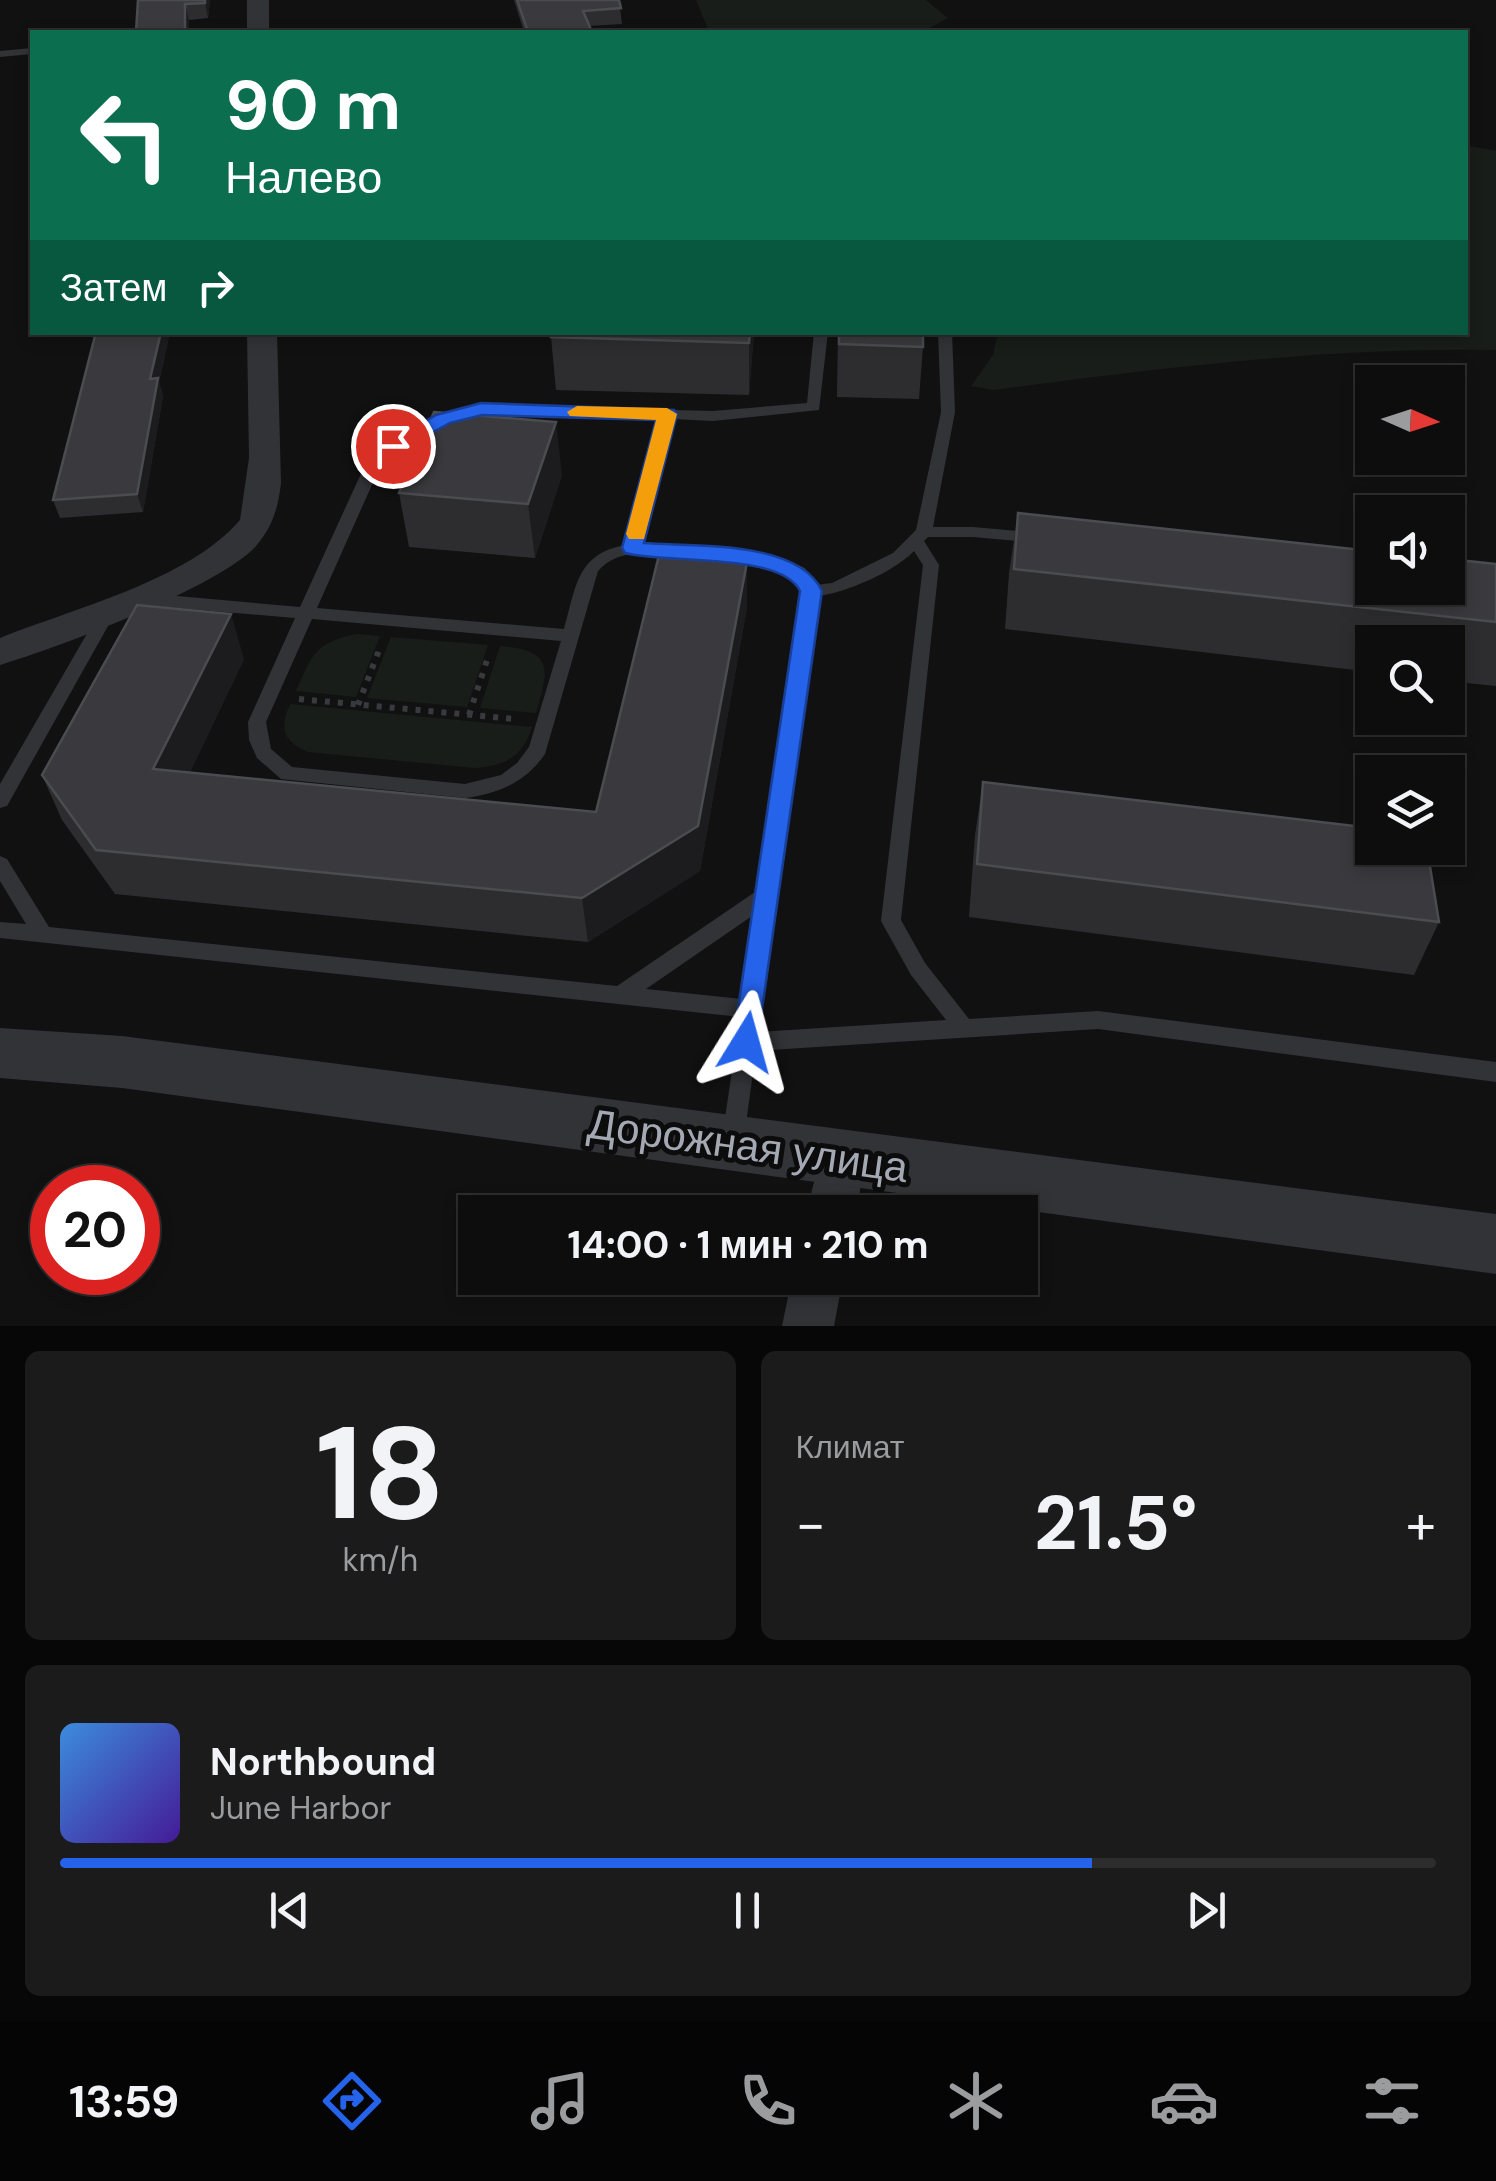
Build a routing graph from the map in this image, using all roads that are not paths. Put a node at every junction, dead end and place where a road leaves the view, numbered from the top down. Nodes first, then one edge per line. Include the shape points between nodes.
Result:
1 (258, 0) edge
2 (258, 30) edge
3 (30, 51) edge
4 (0, 54) edge
5 (262, 335) edge
6 (821, 335) edge
7 (945, 335) edge
8 (667, 414) junction
9 (921, 538) junction
10 (1048, 539) edge
11 (632, 548) junction
12 (811, 591) junction
13 (122, 602) junction
14 (307, 613) junction
15 (570, 636) junction
16 (0, 652) edge
17 (0, 800) edge
18 (0, 864) edge
19 (768, 895) junction
20 (0, 930) edge
21 (43, 934) junction
22 (621, 996) junction
23 (751, 1009) junction
24 (964, 1028) junction
25 (746, 1042) junction
26 (0, 1054) edge
27 (1496, 1072) edge
28 (732, 1142) junction
29 (837, 1185) edge
30 (1496, 1244) edge
31 (814, 1295) edge
32 (808, 1326) edge

1 - 2 street
3 - 4 lane
5 - 13 street via 264,492 256,524 218,560
6 - 8 lane via 814,407
7 - 9 lane via 948,412
8 - 11 lane
8 - 14 lane via 481,409 417,430 372,467
9 - 10 lane via 973,532
9 - 12 lane via 900,557 835,588
9 - 24 lane via 931,565 891,921
11 - 12 lane via 779,562 799,572
11 - 15 lane via 605,554 590,570
12 - 19 lane
13 - 14 lane
13 - 16 street
13 - 17 lane
14 - 15 lane
14 - 15 lane via 258,722 257,740 272,765 288,774 445,789 492,788 512,780 533,758
18 - 21 lane
19 - 22 lane
19 - 23 lane
20 - 21 lane
21 - 22 lane
22 - 23 lane
23 - 25 lane
24 - 25 lane
24 - 27 lane via 1124,1022
25 - 28 lane
26 - 28 street, Дорожная улица via 122,1062
28 - 29 street, Дорожная улица
29 - 30 street, Дорожная улица
31 - 32 street

